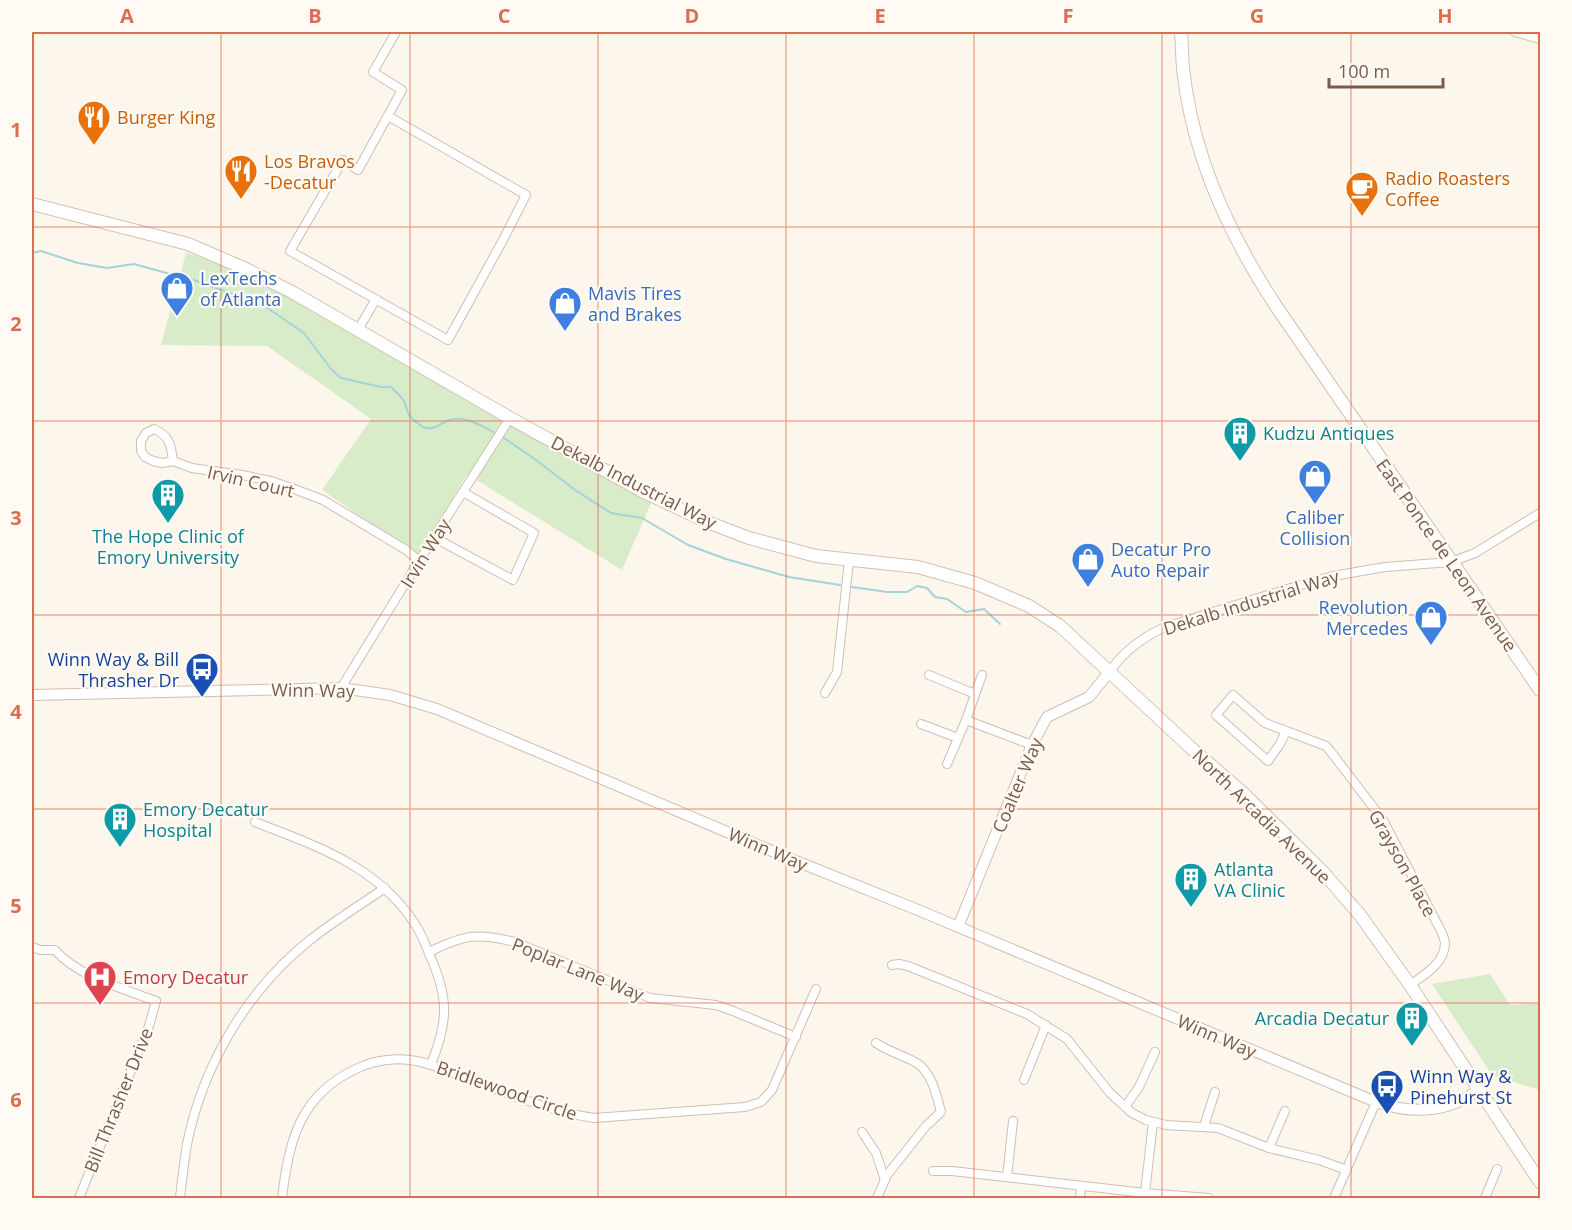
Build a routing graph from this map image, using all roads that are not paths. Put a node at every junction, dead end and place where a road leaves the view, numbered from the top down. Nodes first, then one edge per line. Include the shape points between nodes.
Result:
1 (396, 32) edge
2 (1181, 32) edge
3 (1515, 32) edge
4 (1540, 39) edge
5 (388, 116) junction
6 (32, 204) edge
7 (376, 299) junction
8 (358, 330) junction
9 (510, 418) junction
10 (173, 461) junction
11 (463, 492) junction
12 (1540, 513) edge
13 (435, 538) junction
14 (849, 560) junction
15 (419, 561) junction
16 (1451, 562) junction
17 (1110, 671) junction
18 (929, 675) dead end
19 (982, 675) dead end
20 (341, 688) junction
21 (1540, 690) edge
22 (825, 693) dead end
23 (975, 694) junction
24 (32, 695) edge
25 (966, 720) junction
26 (921, 724) dead end
27 (1286, 731) junction
28 (958, 738) junction
29 (1032, 745) junction
30 (947, 764) dead end
31 (255, 822) dead end
32 (385, 888) junction
33 (958, 927) junction
34 (32, 947) edge
35 (429, 952) junction
36 (892, 965) dead end
37 (1410, 984) junction
38 (816, 989) dead end
39 (1046, 1025) junction
40 (796, 1037) junction
41 (876, 1043) dead end
42 (1155, 1052) dead end
43 (431, 1064) junction
44 (1024, 1080) dead end
45 (1479, 1089) junction
46 (1215, 1092) dead end
47 (1376, 1102) junction
48 (1125, 1107) junction
49 (1285, 1111) dead end
50 (1013, 1121) dead end
51 (1153, 1122) junction
52 (1204, 1126) junction
53 (862, 1132) dead end
54 (1269, 1148) junction
55 (1497, 1169) dead end
56 (1347, 1170) junction
57 (933, 1171) dead end
58 (1007, 1177) junction
59 (885, 1180) junction
60 (1540, 1182) edge
61 (1081, 1186) junction
62 (1145, 1193) junction
63 (79, 1198) edge
64 (180, 1198) edge
65 (282, 1198) edge
66 (877, 1198) edge
67 (1080, 1198) edge
68 (1209, 1198) edge
69 (1334, 1198) edge
70 (1485, 1198) edge

1 - 5 street via 373,72 402,90
2 - 16 main road, East Ponce de Leon Avenue via 1195,129 1210,179 1246,258
3 - 4 street
5 - 7 street via 358,170 343,160 290,251
5 - 7 street via 526,195 448,340
6 - 8 main road, Dekalb Industrial Way via 188,244 257,274
7 - 8 street
8 - 9 main road, Dekalb Industrial Way
9 - 11 street, Irvin Way
9 - 14 main road, Dekalb Industrial Way via 644,492 710,523 780,547
10 - 10 street, Irvin Court via 165,434 154,429 146,433 141,441 145,457 162,463
10 - 15 street, Irvin Court via 192,468 271,481 323,500
11 - 13 street, Irvin Way
11 - 13 street via 534,533 513,580
12 - 16 street, Dekalb Industrial Way via 1475,553
13 - 15 street, Irvin Way
14 - 17 main road, Dekalb Industrial Way via 918,567 975,582 1029,606 1060,626
14 - 22 street via 837,672
15 - 20 street, Irvin Way
16 - 17 street, Dekalb Industrial Way via 1356,571 1190,619 1148,636 1121,656
16 - 21 main road, East Ponce de Leon Avenue
17 - 29 street, Coalter Way via 1089,697 1047,717
17 - 37 main road, North Arcadia Avenue via 1323,872
18 - 23 street
19 - 23 street
20 - 24 street, Winn Way
20 - 33 street, Winn Way via 390,695 437,709
23 - 25 street
25 - 28 street
25 - 29 street
26 - 28 street
27 - 27 street, Grayson Place via 1265,723 1233,695 1216,715 1268,761
27 - 37 street, Grayson Place via 1326,746 1331,752 1383,820 1440,929 1445,943 1440,960
28 - 30 street
29 - 33 street, Coalter Way
31 - 32 street via 338,856
32 - 35 street via 417,926
32 - 64 street via 302,948 241,1015 201,1095 188,1143
33 - 47 street, Winn Way
34 - 63 street, Bill Thrasher Drive via 54,950 78,970 156,1001
35 - 40 street, Poplar Lane Way via 457,939 495,937 650,998 716,1005
35 - 43 street via 445,1004 443,1030
36 - 39 street via 908,966
37 - 45 main road, North Arcadia Avenue
38 - 40 street, Bridlewood Circle
39 - 44 street
39 - 48 street via 1067,1039
40 - 43 street, Bridlewood Circle via 772,1090 761,1102 745,1107 594,1118 533,1101
41 - 59 street via 918,1063 933,1083 941,1112
42 - 48 street
43 - 65 street, Bridlewood Circle via 395,1059 378,1062 364,1065 327,1086 306,1111 292,1141
45 - 47 street, Winn Way via 1448,1106 1426,1110 1413,1111
45 - 60 main road, North Arcadia Avenue
46 - 52 street
47 - 56 street
48 - 51 street
49 - 54 street
50 - 58 street
51 - 52 street
51 - 62 street
52 - 54 street
53 - 59 street via 876,1153
54 - 56 street
55 - 70 street
56 - 69 street
57 - 58 street
58 - 61 street
59 - 66 street
61 - 62 street
61 - 67 street
62 - 68 street

